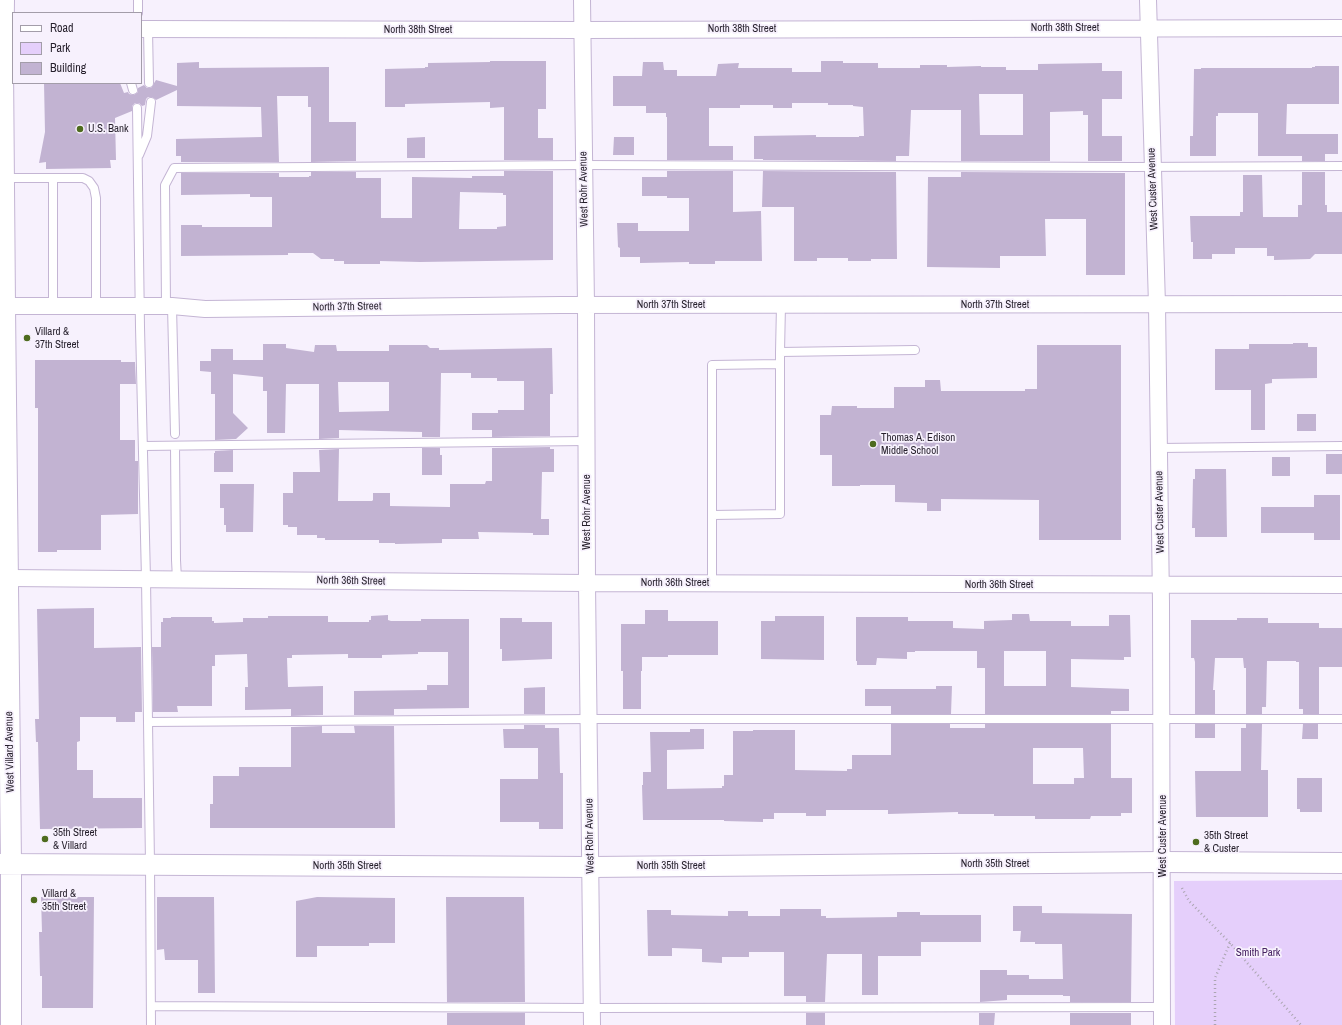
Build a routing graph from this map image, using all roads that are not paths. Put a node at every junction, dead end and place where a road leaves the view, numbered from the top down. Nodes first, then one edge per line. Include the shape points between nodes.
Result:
1 (4, 0) edge
2 (138, 0) edge
3 (582, 0) edge
4 (1148, 0) edge
5 (138, 12) edge
6 (1148, 28) junction
7 (1342, 28) edge
8 (144, 29) edge
9 (8, 30) edge
10 (582, 30) junction
11 (149, 83) dead end
12 (150, 102) dead end
13 (137, 108) dead end
14 (138, 160) junction
15 (584, 165) junction
16 (1342, 166) edge
17 (1152, 167) junction
18 (2, 178) edge
19 (53, 178) junction
20 (2, 254) edge
21 (1342, 304) edge
22 (586, 305) junction
23 (781, 305) junction
24 (1156, 305) junction
25 (2, 306) edge
26 (53, 306) junction
27 (96, 306) junction
28 (140, 306) junction
29 (169, 306) junction
30 (915, 350) dead end
31 (780, 352) junction
32 (780, 364) junction
33 (175, 434) dead end
34 (586, 441) junction
35 (143, 446) junction
36 (175, 446) junction
37 (1342, 446) edge
38 (1159, 448) junction
39 (712, 515) junction
40 (4, 537) edge
41 (8, 578) junction
42 (146, 579) junction
43 (177, 579) junction
44 (587, 583) junction
45 (712, 584) junction
46 (1161, 585) junction
47 (1342, 585) edge
48 (5, 637) edge
49 (589, 719) junction
50 (1162, 719) junction
51 (1342, 719) edge
52 (148, 722) junction
53 (1163, 862) junction
54 (1342, 863) edge
55 (6, 864) edge
56 (150, 864) junction
57 (591, 867) junction
58 (151, 1006) junction
59 (1162, 1007) junction
60 (592, 1008) junction
61 (11, 1025) edge
62 (151, 1025) edge
63 (592, 1025) edge
64 (1162, 1025) edge

1 - 9 street, West Villard Avenue
2 - 5 lane
3 - 10 street, West Rohr Avenue
4 - 6 street, West Custer Avenue
6 - 7 street, North 38th Street
6 - 10 street, North 38th Street
6 - 17 street, West Custer Avenue
8 - 10 street, North 38th Street
8 - 11 lane
9 - 18 street, West Villard Avenue
10 - 15 street, West Rohr Avenue
12 - 14 lane via 147,136
13 - 14 lane
14 - 28 lane
15 - 17 lane
15 - 22 street, West Rohr Avenue
15 - 29 lane via 174,168 164,184
16 - 17 lane
17 - 24 street, West Custer Avenue
18 - 19 lane
18 - 20 street, West Villard Avenue
19 - 26 lane
19 - 27 lane via 83,178 90,181 94,188
20 - 25 street, West Villard Avenue
21 - 24 street, North 37th Street
22 - 23 street, North 37th Street
22 - 29 street, North 37th Street via 213,309
22 - 34 street, West Rohr Avenue
23 - 24 street, North 37th Street
23 - 31 lane
24 - 38 street, West Custer Avenue
25 - 26 street, North 37th Street
25 - 40 street, West Villard Avenue
26 - 27 street, North 37th Street
27 - 28 street, North 37th Street
28 - 29 street, North 37th Street
28 - 35 lane
29 - 33 lane
30 - 31 lane
31 - 32 lane
32 - 39 lane via 780,514
32 - 39 lane via 712,365
34 - 36 lane
34 - 44 street, West Rohr Avenue
35 - 36 lane
35 - 42 lane
36 - 43 lane
37 - 38 lane
38 - 46 street, West Custer Avenue
39 - 45 lane
40 - 41 street, West Villard Avenue
41 - 42 street, North 36th Street
41 - 48 street, West Villard Avenue
42 - 43 street, North 36th Street
42 - 52 lane
43 - 44 street, North 36th Street
44 - 45 street, North 36th Street
44 - 49 street, West Rohr Avenue
45 - 46 street, North 36th Street
46 - 47 street, North 36th Street
46 - 50 street, West Custer Avenue
48 - 55 street, West Villard Avenue
49 - 50 lane
49 - 52 lane
49 - 57 street, West Rohr Avenue
50 - 51 lane
50 - 53 street, West Custer Avenue
52 - 56 lane
53 - 54 street, North 35th Street
53 - 57 street, North 35th Street
53 - 59 street, West Custer Avenue
55 - 56 street, North 35th Street
55 - 61 street, West Villard Avenue
56 - 57 street, North 35th Street
56 - 58 lane
57 - 60 street, West Rohr Avenue
58 - 60 lane
58 - 62 lane
59 - 60 lane
59 - 64 street, West Custer Avenue
60 - 63 street, West Rohr Avenue

